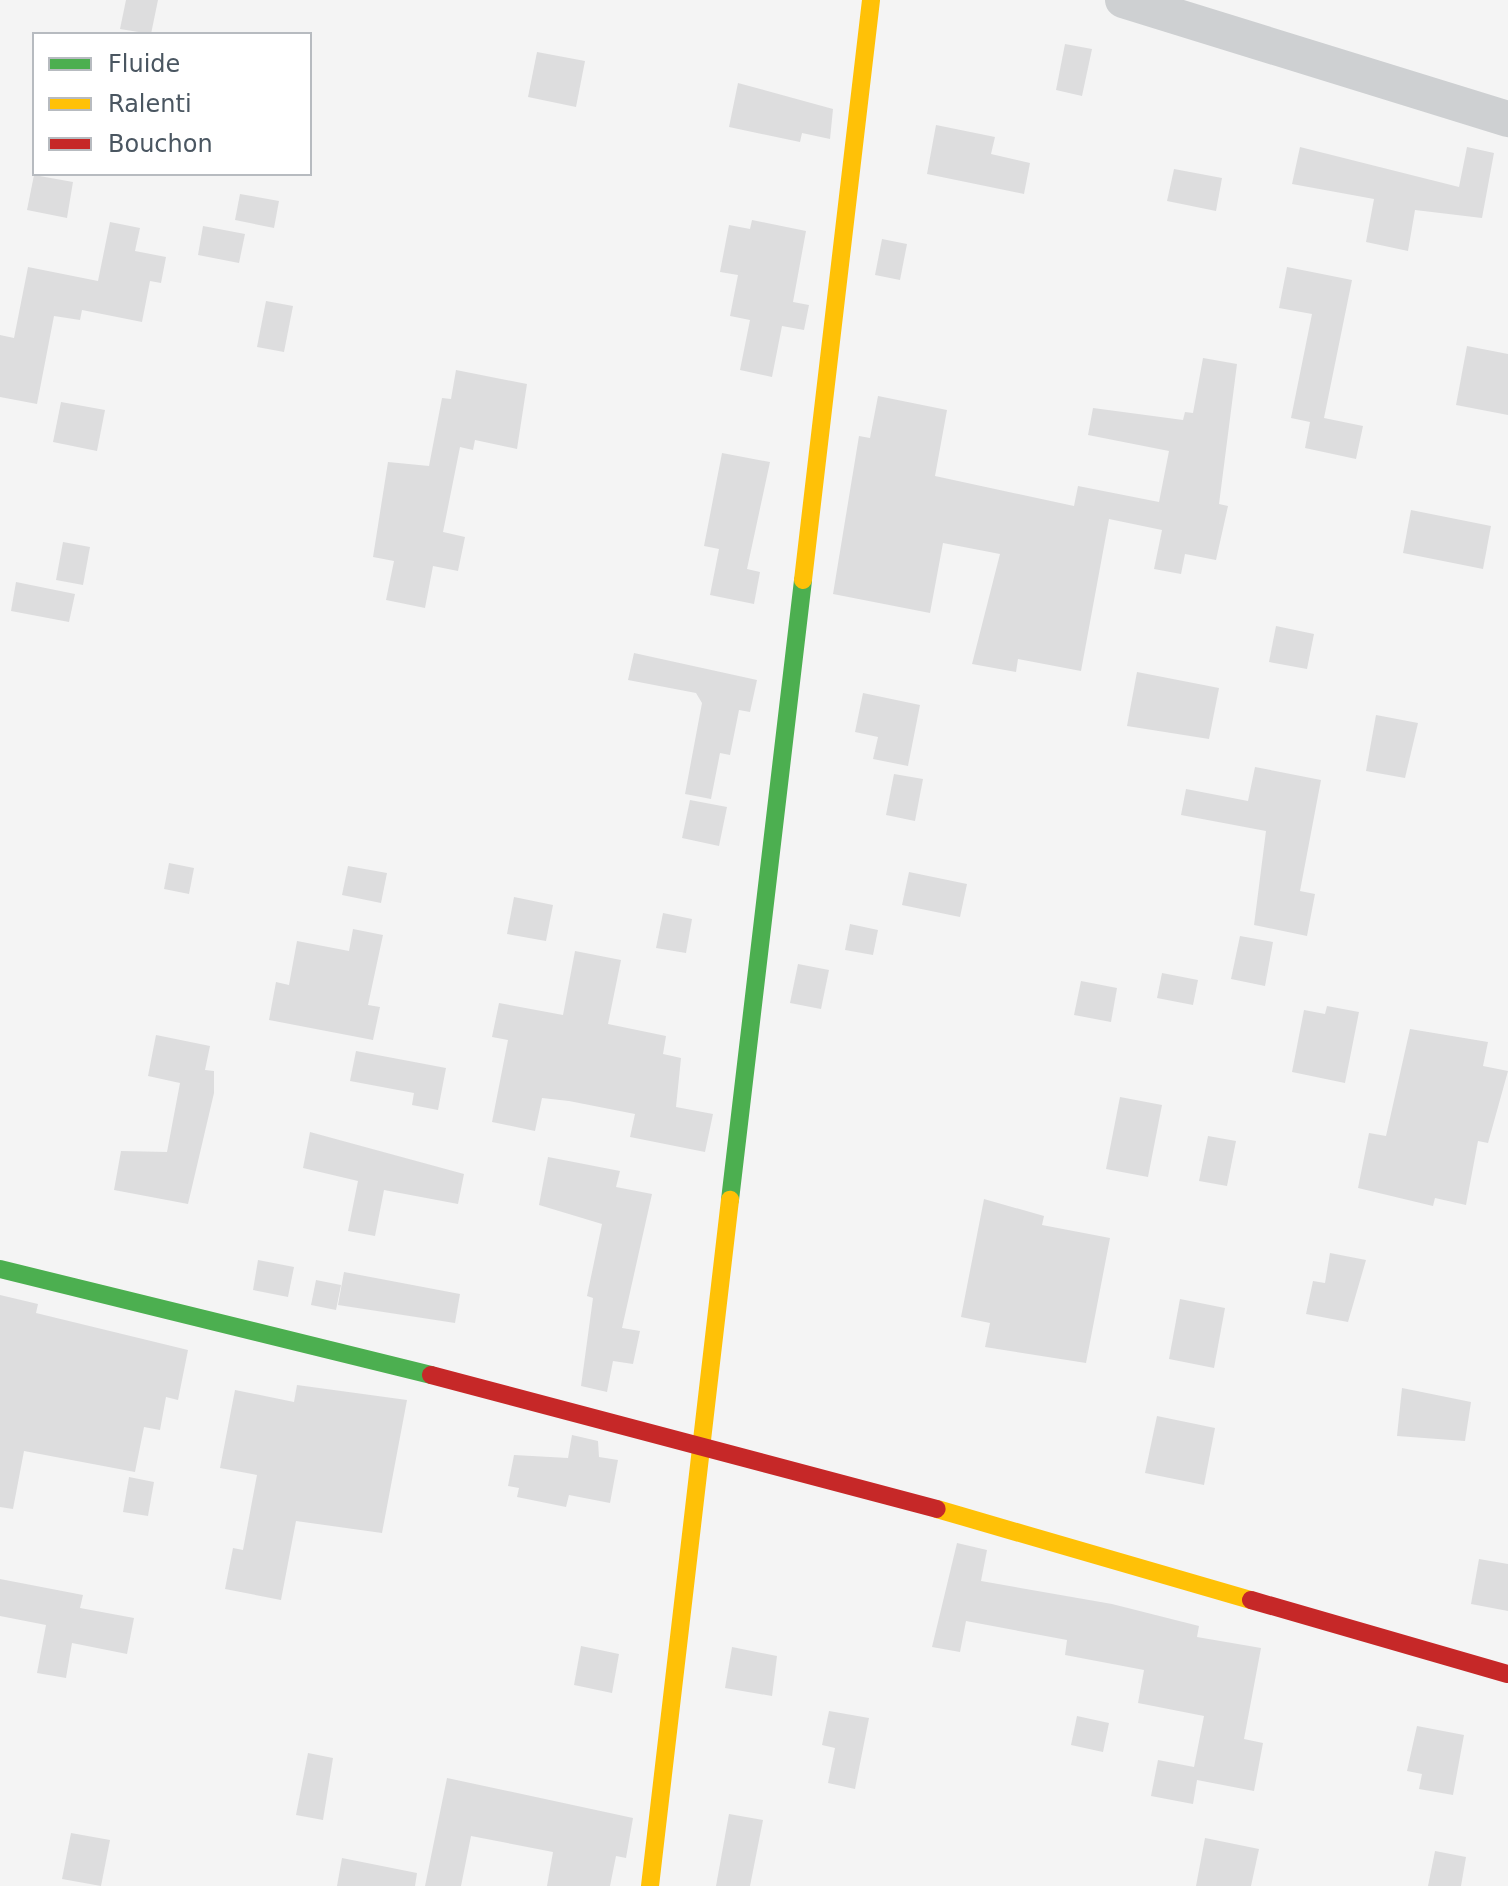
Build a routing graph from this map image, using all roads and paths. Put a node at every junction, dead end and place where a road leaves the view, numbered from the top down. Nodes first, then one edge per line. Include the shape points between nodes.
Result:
1 (871, 0) edge
2 (1123, 0) edge
3 (1508, 119) edge
4 (0, 1269) edge
5 (698, 1440) junction
6 (1508, 1674) edge
7 (650, 1886) edge

1 - 5 street
2 - 3 street
4 - 5 street
5 - 6 street
5 - 7 street

